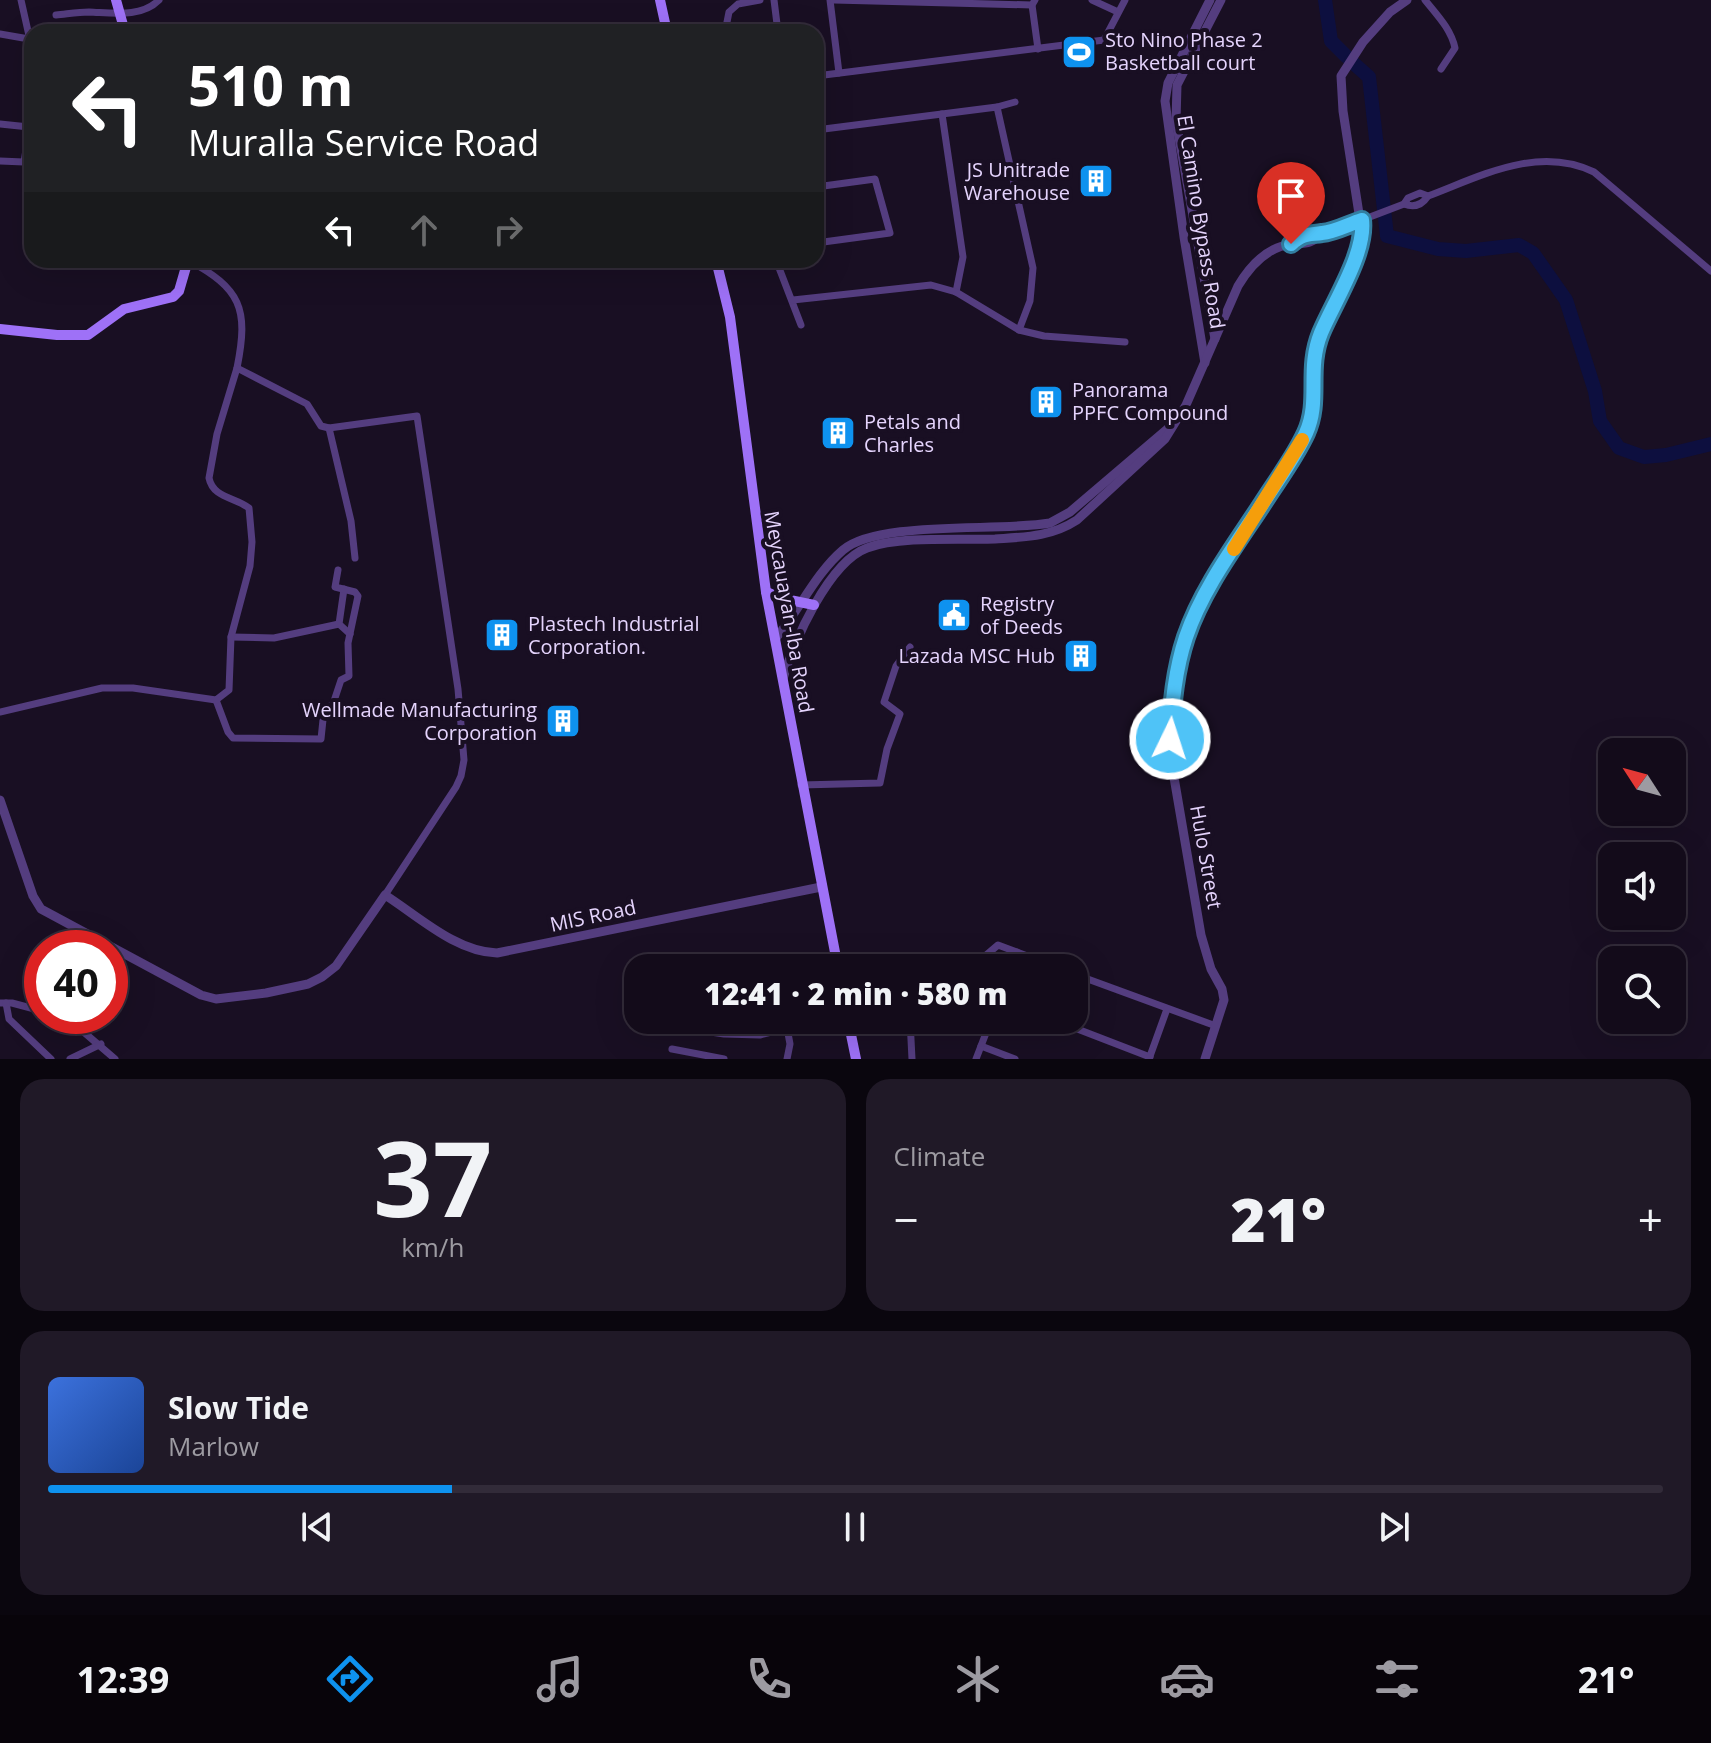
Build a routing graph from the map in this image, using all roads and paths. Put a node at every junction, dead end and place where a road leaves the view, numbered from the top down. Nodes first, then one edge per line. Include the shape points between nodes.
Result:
1 (21, 0) edge
2 (116, 0) edge
3 (159, 0) edge
4 (660, 0) edge
5 (760, 0) edge
6 (774, 0) edge
7 (832, 0) edge
8 (1092, 0) edge
9 (1125, 0) edge
10 (1210, 0) edge
11 (1221, 0) edge
12 (1407, 0) edge
13 (1425, 0) edge
14 (746, 1) edge
15 (1033, 3) edge
16 (1118, 12) junction
17 (56, 15) dead end
18 (121, 15) junction
19 (26, 24) edge
20 (123, 24) edge
21 (665, 24) edge
22 (727, 24) edge
23 (777, 24) edge
24 (0, 34) edge
25 (24, 38) edge
26 (1038, 49) junction
27 (1441, 69) dead end
28 (839, 73) junction
29 (824, 75) edge
30 (1170, 101) junction
31 (1015, 102) dead end
32 (997, 107) junction
33 (942, 114) junction
34 (0, 124) edge
35 (24, 126) edge
36 (824, 129) edge
37 (0, 161) edge
38 (24, 162) edge
39 (1180, 176) junction
40 (824, 186) edge
41 (1362, 220) junction
42 (824, 242) edge
43 (186, 268) edge
44 (200, 268) edge
45 (718, 268) edge
46 (779, 268) edge
47 (1711, 271) edge
48 (956, 292) junction
49 (1206, 295) junction
50 (1194, 297) junction
51 (793, 300) junction
52 (1209, 309) junction
53 (1226, 313) junction
54 (801, 325) dead end
55 (0, 329) edge
56 (1019, 330) junction
57 (1215, 339) junction
58 (1125, 342) dead end
59 (1205, 363) junction
60 (237, 368) junction
61 (329, 428) junction
62 (355, 558) dead end
63 (338, 570) dead end
64 (344, 589) junction
65 (766, 592) junction
66 (809, 603) junction
67 (339, 624) junction
68 (350, 634) junction
69 (231, 637) junction
70 (775, 639) junction
71 (910, 647) dead end
72 (782, 682) junction
73 (216, 700) junction
74 (0, 712) edge
75 (801, 785) junction
76 (0, 800) edge
77 (821, 887) junction
78 (385, 895) junction
79 (1017, 952) joint
80 (835, 954) edge
81 (987, 954) edge
82 (1022, 954) edge
83 (1088, 979) edge
84 (3, 1003) edge
85 (24, 1007) edge
86 (1167, 1009) junction
87 (1216, 1026) junction
88 (87, 1034) edge
89 (724, 1034) edge
90 (764, 1034) edge
91 (788, 1034) edge
92 (851, 1034) edge
93 (911, 1034) edge
94 (986, 1034) edge
95 (1088, 1034) edge
96 (101, 1044) junction
97 (981, 1046) junction
98 (672, 1049) dead end
99 (1149, 1058) edge
100 (51, 1059) edge
101 (70, 1059) edge
102 (115, 1059) edge
103 (724, 1059) edge
104 (787, 1059) edge
105 (856, 1059) edge
106 (912, 1059) edge
107 (976, 1059) edge
108 (1015, 1059) edge
109 (1205, 1059) edge

1 - 19 street
2 - 18 main road
3 - 18 street
4 - 21 main road
5 - 14 street
6 - 23 street
7 - 15 street
7 - 28 street
8 - 16 street
9 - 16 street
10 - 30 street, El Camino Bypass Road via 1173,72
11 - 30 street, El Camino Bypass Road
12 - 41 street via 1363,42 1341,76
13 - 27 street via 1454,42
14 - 22 street via 729,12
15 - 26 street
16 - 26 street via 1104,40
17 - 18 street
18 - 20 main road
24 - 25 street
26 - 28 street
28 - 29 street
30 - 39 street, El Camino Bypass Road
31 - 32 street
32 - 33 street
32 - 56 street via 1033,268 1030,301
33 - 36 street
33 - 48 street via 963,257
34 - 35 street
37 - 38 street
39 - 49 street, El Camino Bypass Road
39 - 50 street, El Camino Bypass Road
40 - 42 street via 875,179 890,233
41 - 47 street via 1420,193 1428,196 1514,165 1572,162 1602,178
41 - 53 street via 1322,234 1310,232 1254,263
41 - 87 street, Hulo Street via 1357,252 1313,359 1310,424 1201,604 1177,671 1170,754 1201,935 1223,994
43 - 55 main road via 179,291 170,299 124,309 93,333
44 - 60 street via 228,287 238,303
45 - 65 main road, Meycauayan-Iba Road via 730,317
46 - 51 street
48 - 51 street via 931,285
48 - 56 street
49 - 50 street
49 - 52 street, El Camino Bypass Road
50 - 59 street, El Camino Bypass Road
51 - 54 street
52 - 53 street
52 - 57 street, El Camino Bypass Road
53 - 57 street
56 - 58 street
57 - 59 street
59 - 66 street via 1165,439 1067,526 1040,536 900,542 866,549 848,560
60 - 61 street via 307,404 319,425
60 - 69 street via 209,478 216,492 249,508 250,566
61 - 62 street
61 - 78 street via 417,416 458,689 461,776
63 - 64 street via 334,585
64 - 67 street
64 - 68 street via 358,596
65 - 66 main road
65 - 70 main road, Meycauayan-Iba Road
66 - 70 street
66 - 72 street
67 - 68 street
67 - 69 street via 274,638
68 - 73 street via 349,676 341,680 333,704 324,710 321,739 233,738
69 - 73 street via 231,685
70 - 72 main road, Meycauayan-Iba Road
71 - 75 street via 896,666 884,702 900,714 880,783
72 - 75 main road, Meycauayan-Iba Road
73 - 74 street via 102,688
75 - 77 main road, Meycauayan-Iba Road
76 - 78 street via 41,909 209,999 266,993 322,977 343,957
77 - 78 street, MIS Road via 497,953 466,947
77 - 80 main road, Meycauayan-Iba Road
79 - 81 street via 998,945
79 - 82 street
83 - 86 street
84 - 85 street
84 - 100 street via 9,1019
86 - 87 street
86 - 99 street
87 - 109 street, Hulo Street
88 - 96 street
89 - 90 street
91 - 104 street
92 - 105 main road
93 - 106 street
94 - 97 street
95 - 99 street
96 - 101 street
96 - 102 street
97 - 107 street
97 - 108 street
98 - 103 street

